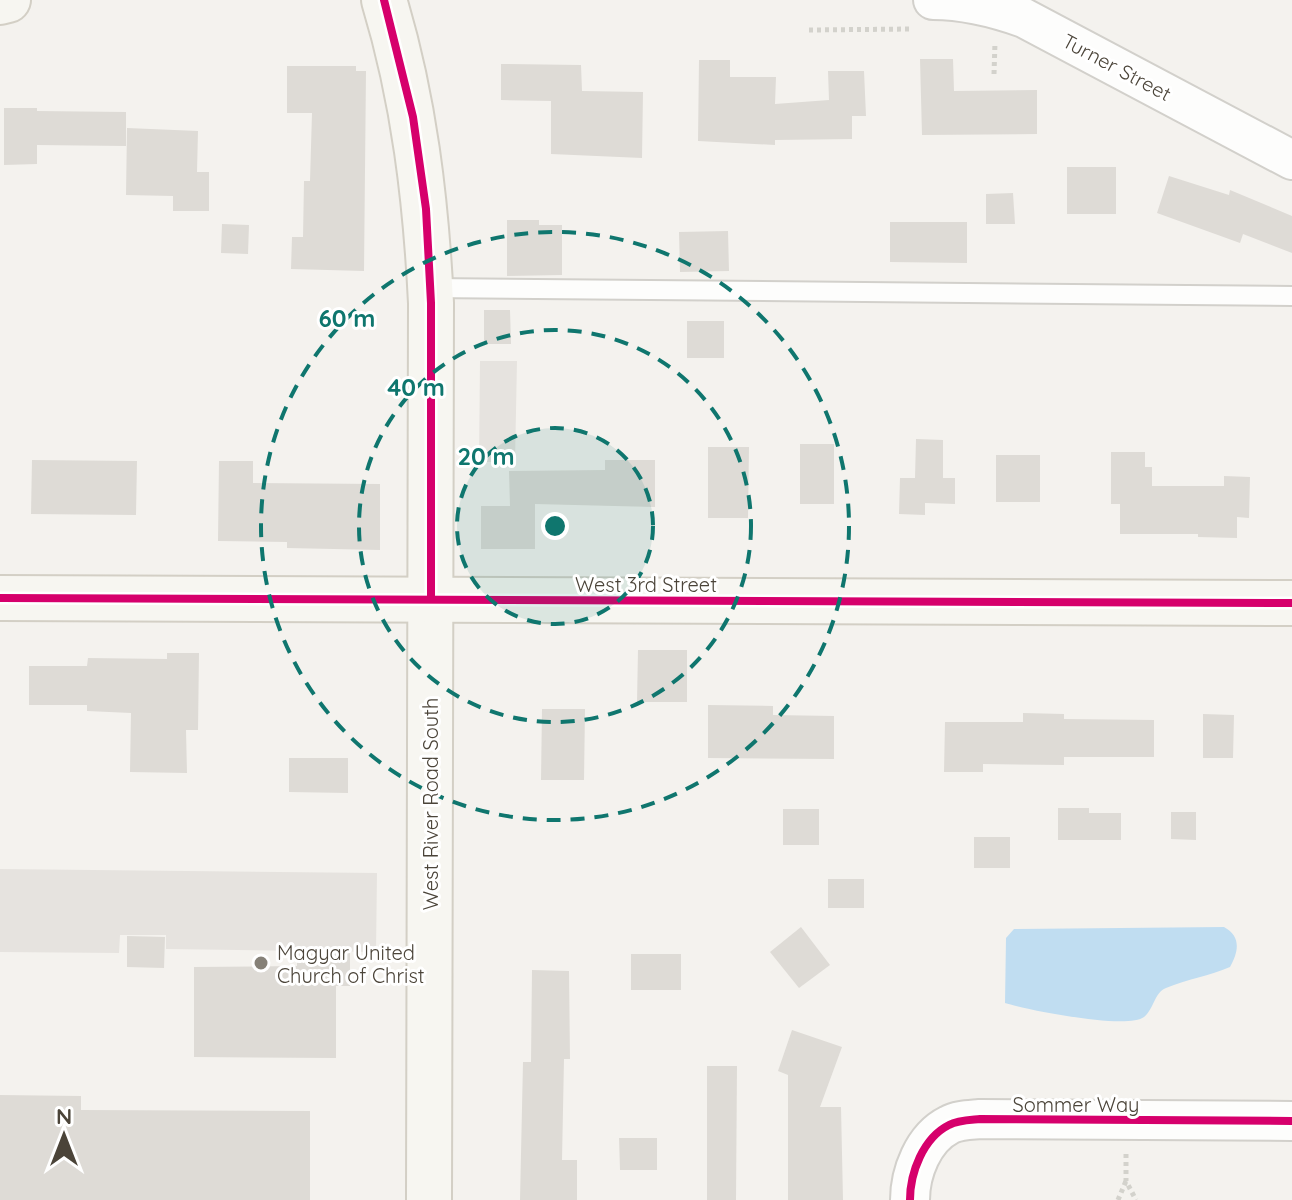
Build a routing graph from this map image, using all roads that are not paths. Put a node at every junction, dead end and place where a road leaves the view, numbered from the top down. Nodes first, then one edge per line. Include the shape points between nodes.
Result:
1 (8, 0) edge
2 (384, 0) edge
3 (0, 2) edge
4 (923, 14) edge
5 (1292, 160) edge
6 (431, 288) junction
7 (1292, 296) edge
8 (0, 598) edge
9 (431, 599) junction
10 (1292, 603) edge
11 (1292, 1121) edge
12 (429, 1200) edge
13 (910, 1200) edge

1 - 3 main road
2 - 6 main road, West River Road South via 413,117
4 - 5 street, Turner Street via 955,0 1024,18
6 - 7 lane
6 - 9 main road, West River Road South
8 - 9 main road, West 3rd Street
9 - 10 main road, West 3rd Street
9 - 12 main road, West River Road South
11 - 13 street, Sommer Way via 957,1122 940,1132 921,1157 911,1178

